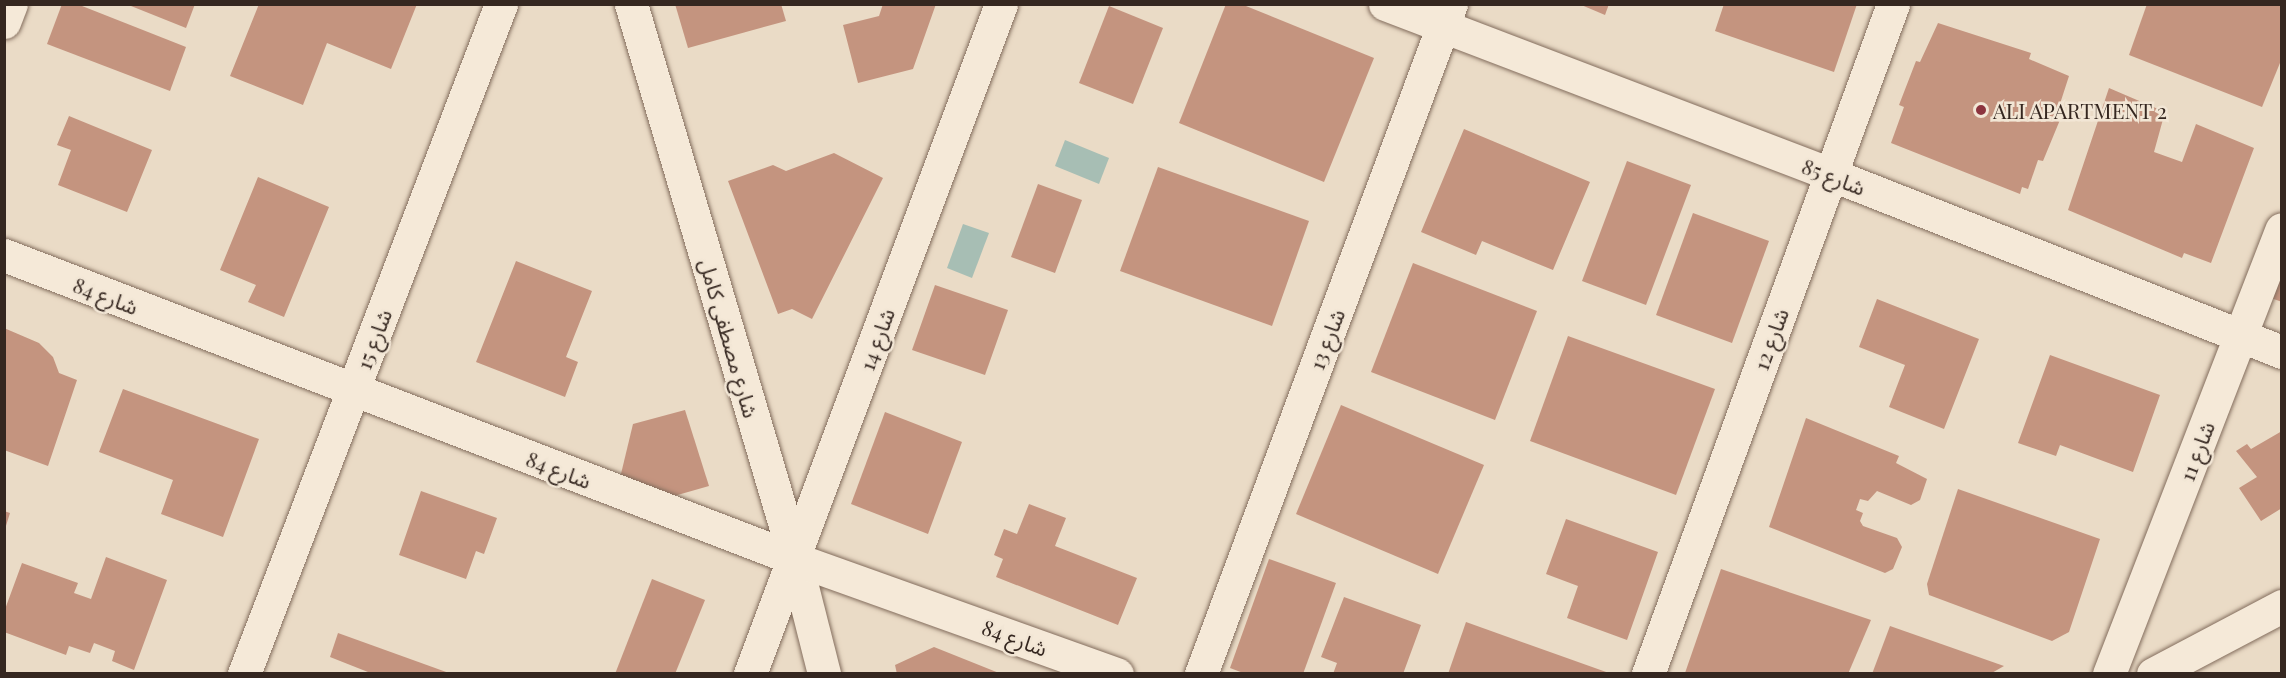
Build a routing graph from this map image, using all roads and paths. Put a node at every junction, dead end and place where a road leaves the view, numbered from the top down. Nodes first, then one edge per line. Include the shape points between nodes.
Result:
1 (11, 4) edge
2 (501, 4) edge
3 (631, 4) edge
4 (1001, 4) edge
5 (1384, 4) edge
6 (1893, 4) edge
7 (1447, 16) edge
8 (4, 22) edge
9 (1830, 174) junction
10 (2282, 229) edge
11 (4, 255) edge
12 (2241, 336) junction
13 (2282, 352) edge
14 (353, 391) junction
15 (795, 559) junction
16 (2282, 606) edge
17 (244, 674) edge
18 (750, 674) edge
19 (824, 674) edge
20 (1118, 674) edge
21 (1201, 674) edge
22 (1648, 674) edge
23 (2109, 674) edge
24 (2153, 674) edge

1 - 8 street
2 - 14 street, شارع 15
3 - 15 street, شارع مصطفى كامل
4 - 15 street, شارع 14
5 - 7 street, شارع 85
6 - 9 street, شارع 12
7 - 9 street, شارع 85
7 - 21 street, شارع 13
9 - 12 street, شارع 85
9 - 22 street, شارع 12
10 - 12 street, شارع 11
11 - 14 street, شارع 84
12 - 13 street, شارع 85
12 - 23 street, شارع 11
14 - 15 street, شارع 84
14 - 17 street, شارع 15
15 - 18 street, شارع 14
15 - 19 street, شارع مصطفى كامل
15 - 20 street, شارع 84
16 - 24 street

